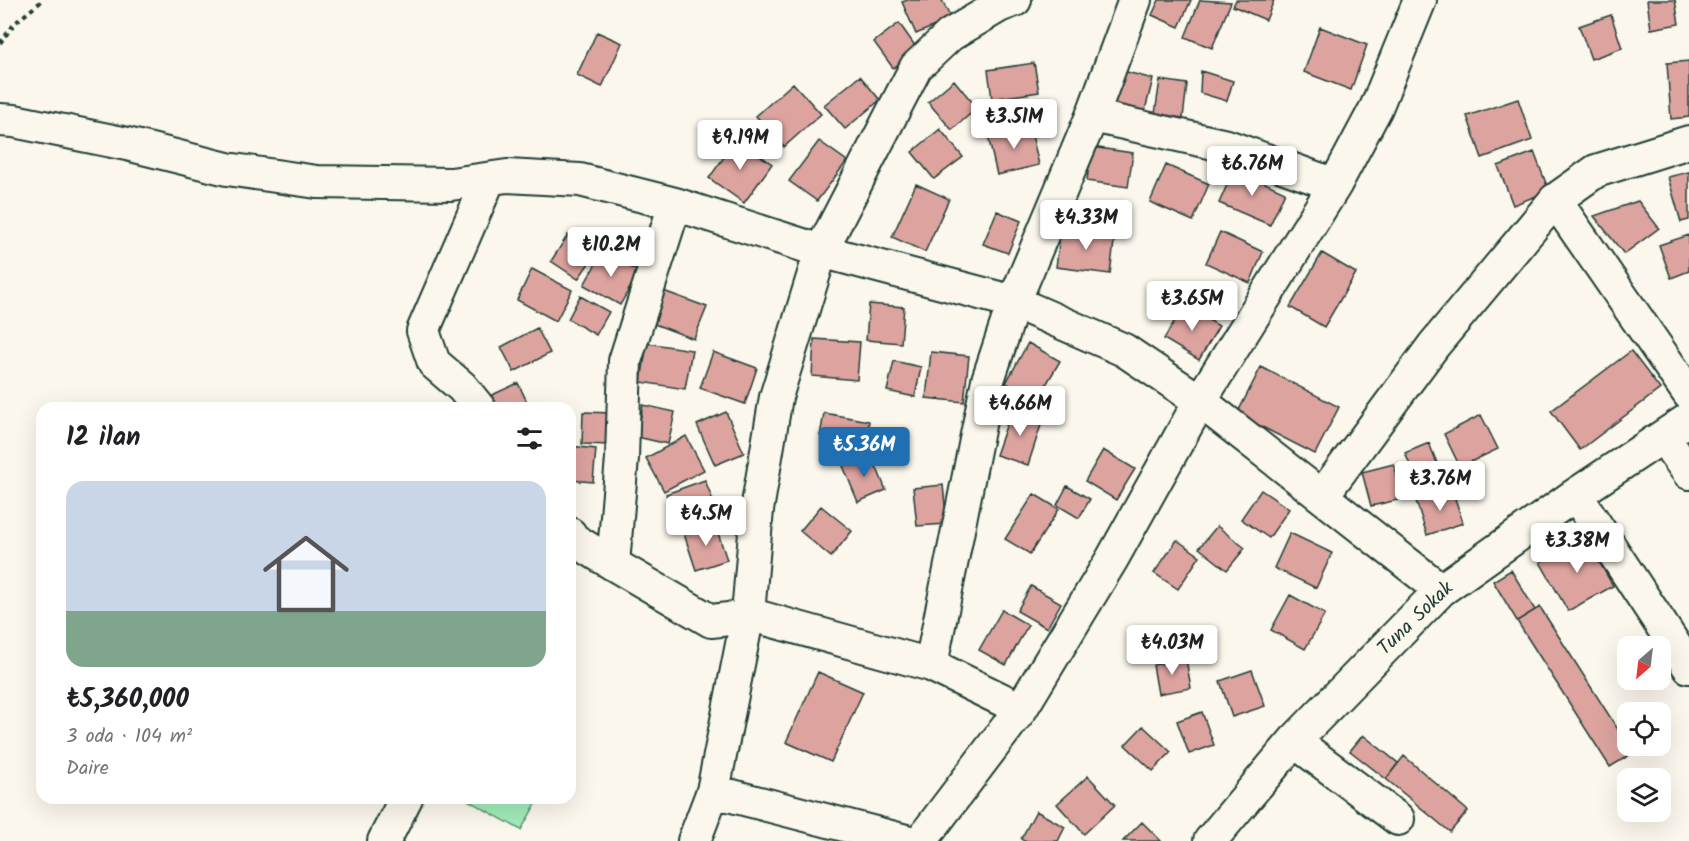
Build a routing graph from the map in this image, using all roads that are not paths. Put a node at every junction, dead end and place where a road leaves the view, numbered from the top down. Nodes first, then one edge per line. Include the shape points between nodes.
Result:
1 (1135, 0) edge
2 (1420, 0) edge
3 (1003, 2) edge
4 (1092, 116) junction
5 (0, 120) edge
6 (1689, 142) edge
7 (489, 179) junction
8 (1335, 185) junction
9 (1555, 200) junction
10 (675, 204) junction
11 (821, 251) junction
12 (1014, 302) junction
13 (1689, 394) edge
14 (1200, 401) junction
15 (474, 402) edge
16 (1689, 419) edge
17 (1684, 455) edge
18 (1322, 496) junction
19 (1581, 503) junction
20 (576, 541) edge
21 (613, 564) junction
22 (1441, 590) junction
23 (748, 616) junction
24 (1686, 658) edge
25 (931, 665) junction
26 (1021, 709) junction
27 (1294, 741) junction
28 (713, 791) junction
29 (403, 804) edge
30 (1398, 819) dead end
31 (384, 841) edge
32 (694, 841) edge
33 (906, 841) edge
34 (921, 841) edge
35 (1210, 841) edge

1 - 4 street
2 - 8 street via 1376,108
3 - 11 street via 950,35 916,67
4 - 8 street via 1227,147
4 - 12 street
5 - 7 street via 127,144 227,169 316,182 451,184
6 - 9 street via 1596,171
7 - 10 street via 507,176 580,180
7 - 15 street via 423,331 434,363
8 - 14 street
9 - 13 street
9 - 18 street via 1434,345
10 - 11 street
10 - 21 street via 625,361
11 - 12 street
11 - 23 street via 776,398 757,510
12 - 14 street via 1124,350
12 - 25 street via 988,380
14 - 18 street
14 - 26 street via 1112,559
16 - 19 street, Tuna Sokak
17 - 19 street
18 - 22 street
19 - 22 street, Tuna Sokak
19 - 24 street
20 - 21 street
21 - 23 street via 711,621
22 - 27 street, Tuna Sokak
23 - 25 street
23 - 28 street
25 - 26 street
26 - 34 street
27 - 30 street
27 - 35 street, Tuna Sokak
28 - 32 street
28 - 33 street
29 - 31 street

